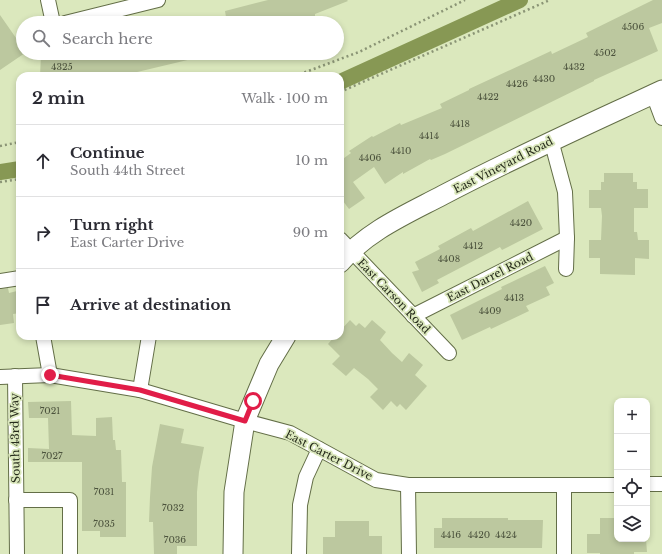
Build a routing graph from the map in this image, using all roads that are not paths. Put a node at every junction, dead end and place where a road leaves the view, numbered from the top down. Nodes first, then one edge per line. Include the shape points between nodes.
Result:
1 (48, 0) edge
2 (158, 0) edge
3 (51, 16) edge
4 (94, 16) edge
5 (657, 92) edge
6 (662, 118) edge
7 (552, 140) junction
8 (567, 238) junction
9 (344, 250) edge
10 (344, 252) edge
11 (566, 269) dead end
12 (16, 279) edge
13 (0, 282) edge
14 (413, 316) junction
15 (44, 340) edge
16 (148, 340) edge
17 (284, 340) edge
18 (449, 353) dead end
19 (50, 375) junction
20 (0, 376) edge
21 (15, 376) junction
22 (140, 390) junction
23 (245, 421) junction
24 (319, 449) junction
25 (650, 484) edge
26 (662, 484) edge
27 (408, 485) junction
28 (564, 485) junction
29 (614, 485) edge
30 (16, 500) junction
31 (17, 554) edge
32 (70, 554) edge
33 (233, 554) edge
34 (299, 554) edge
35 (409, 554) edge
36 (564, 554) edge

1 - 3 street
2 - 4 street
5 - 6 street
5 - 7 street, East Vineyard Road
7 - 8 street via 566,192
7 - 9 street, East Vineyard Road via 387,225
8 - 11 street
8 - 14 street, East Darrel Road
10 - 14 street, East Carson Road
12 - 13 street
14 - 18 street, East Carson Road
15 - 19 street
16 - 22 street
17 - 23 street via 269,364
19 - 21 street, East Carter Drive
19 - 22 street, East Carter Drive
20 - 21 street, East Carter Drive
21 - 30 street, South 43rd Way
22 - 23 street, East Carter Drive
23 - 24 street, East Carter Drive via 290,433
23 - 33 street via 234,492
24 - 27 street, East Carter Drive via 376,480
24 - 34 street via 306,477 300,505
25 - 26 street
27 - 28 street, East Carter Drive
27 - 35 street
28 - 29 street, East Carter Drive
28 - 36 street
30 - 31 street, South 43rd Way
30 - 32 street via 70,500

